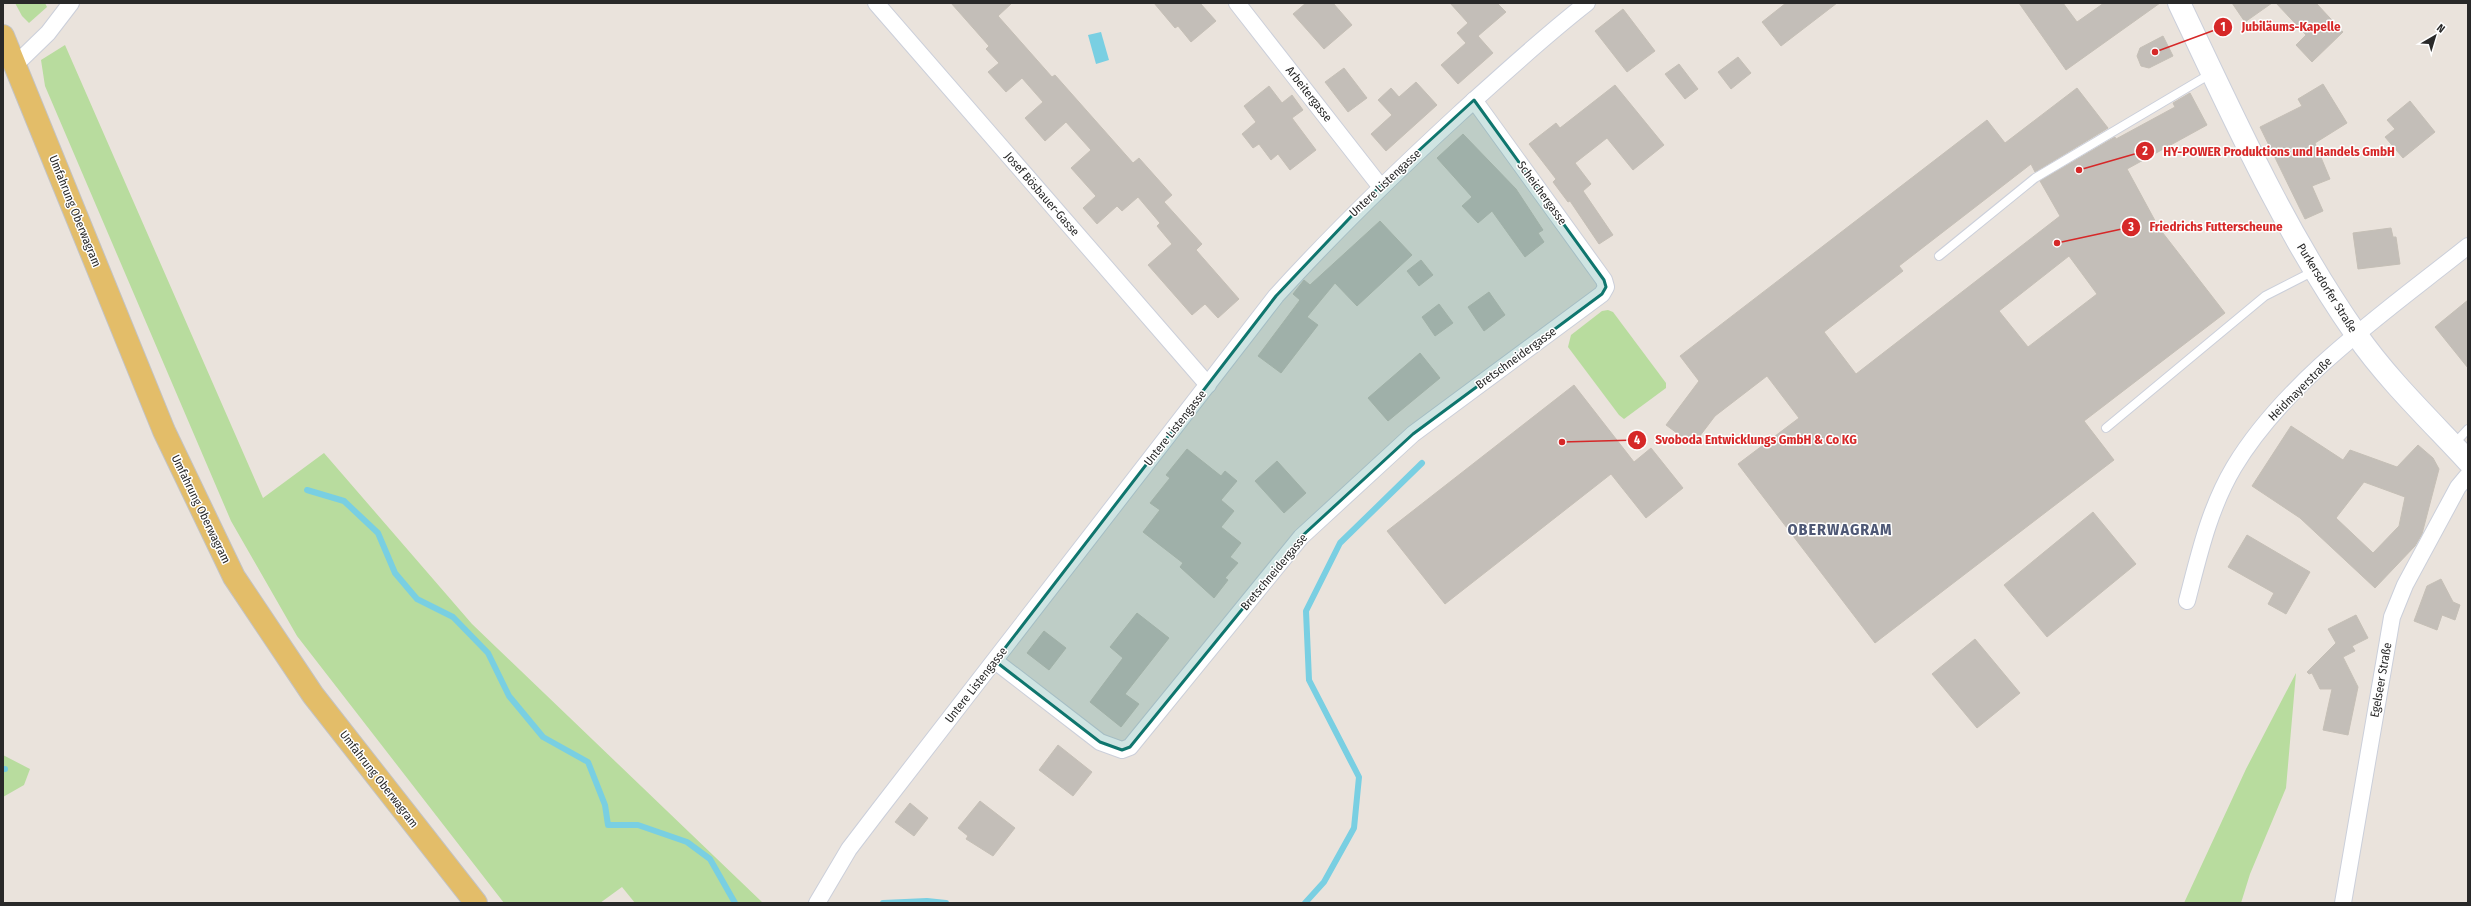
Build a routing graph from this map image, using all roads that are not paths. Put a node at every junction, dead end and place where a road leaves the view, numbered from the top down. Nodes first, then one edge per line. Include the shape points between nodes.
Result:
1 (71, 3) edge
2 (876, 3) edge
3 (1237, 3) edge
4 (1587, 3) edge
5 (2179, 3) edge
6 (3, 36) edge
7 (15, 65) junction
8 (2213, 73) junction
9 (1474, 100) junction
10 (1380, 186) junction
11 (2468, 246) edge
12 (1939, 256) dead end
13 (2315, 271) junction
14 (1606, 288) joint
15 (2357, 336) junction
16 (1208, 385) junction
17 (2106, 428) dead end
18 (2468, 429) edge
19 (2453, 445) junction
20 (2468, 462) edge
21 (2468, 475) edge
22 (2187, 601) dead end
23 (995, 661) junction
24 (476, 903) edge
25 (817, 903) edge
26 (2344, 903) edge

1 - 7 street via 48,33
2 - 16 street, Josef Bösbauer-Gasse
3 - 10 street, Arbeitergasse
4 - 9 street, Untere Listengasse via 1538,41
5 - 8 main road, Purkersdorfer Straße
6 - 7 main road, Umfahrung Oberwagram
7 - 24 main road, Umfahrung Oberwagram via 164,431 234,577 313,695
8 - 12 lane via 2035,178
8 - 13 main road, Purkersdorfer Straße via 2286,221
9 - 10 street, Untere Listengasse
9 - 14 street, Scheichergasse via 1604,280
10 - 16 street, Untere Listengasse via 1329,236 1276,296
11 - 15 street, Heidmayerstraße
13 - 15 main road, Purkersdorfer Straße
13 - 17 lane via 2266,296
14 - 23 street, Bretschneidergasse via 1602,294 1413,434 1301,537 1130,747 1122,750 1100,742
15 - 19 main road, Purkersdorfer Straße
15 - 22 street, Heidmayerstraße via 2275,410 2234,468 2206,526
16 - 23 street, Untere Listengasse
18 - 19 lane
19 - 20 main road, Purkersdorfer Straße
21 - 26 street, Egelseer Straße via 2458,487 2409,578 2392,617
23 - 25 street, Untere Listengasse via 849,849

